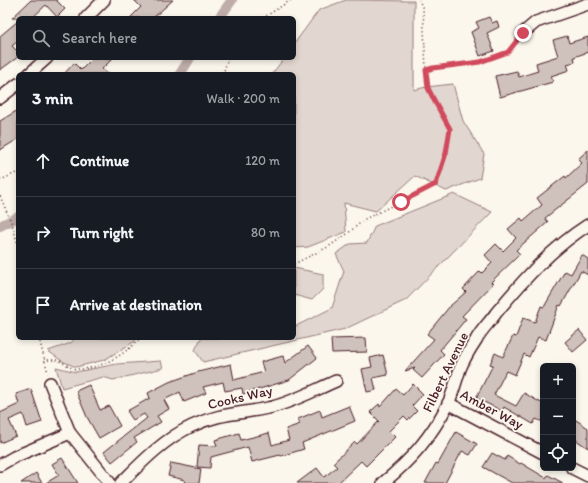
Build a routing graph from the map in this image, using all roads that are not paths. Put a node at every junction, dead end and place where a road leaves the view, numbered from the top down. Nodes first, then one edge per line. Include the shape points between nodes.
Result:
1 (104, 0) edge
2 (588, 4) edge
3 (88, 16) edge
4 (523, 33) road end
5 (45, 60) edge
6 (31, 72) edge
7 (16, 86) edge
8 (0, 98) edge
9 (588, 225) edge
10 (336, 381) dead end
11 (50, 383) road end
12 (448, 403) junction
13 (70, 433) junction
14 (540, 451) edge
15 (0, 465) edge
16 (576, 470) edge
17 (588, 476) edge
18 (110, 483) edge
19 (121, 483) edge
20 (383, 483) edge

1 - 3 street
2 - 4 street via 536,22
5 - 6 street
7 - 8 street
9 - 12 street, Filbert Avenue via 549,254 504,303 477,338 461,368
10 - 19 street, Cooks Way via 269,408 216,417 191,427 168,440
11 - 13 street
12 - 14 street, Amber Way
12 - 20 street, Filbert Avenue via 420,448
13 - 15 street
13 - 18 street
16 - 17 street

